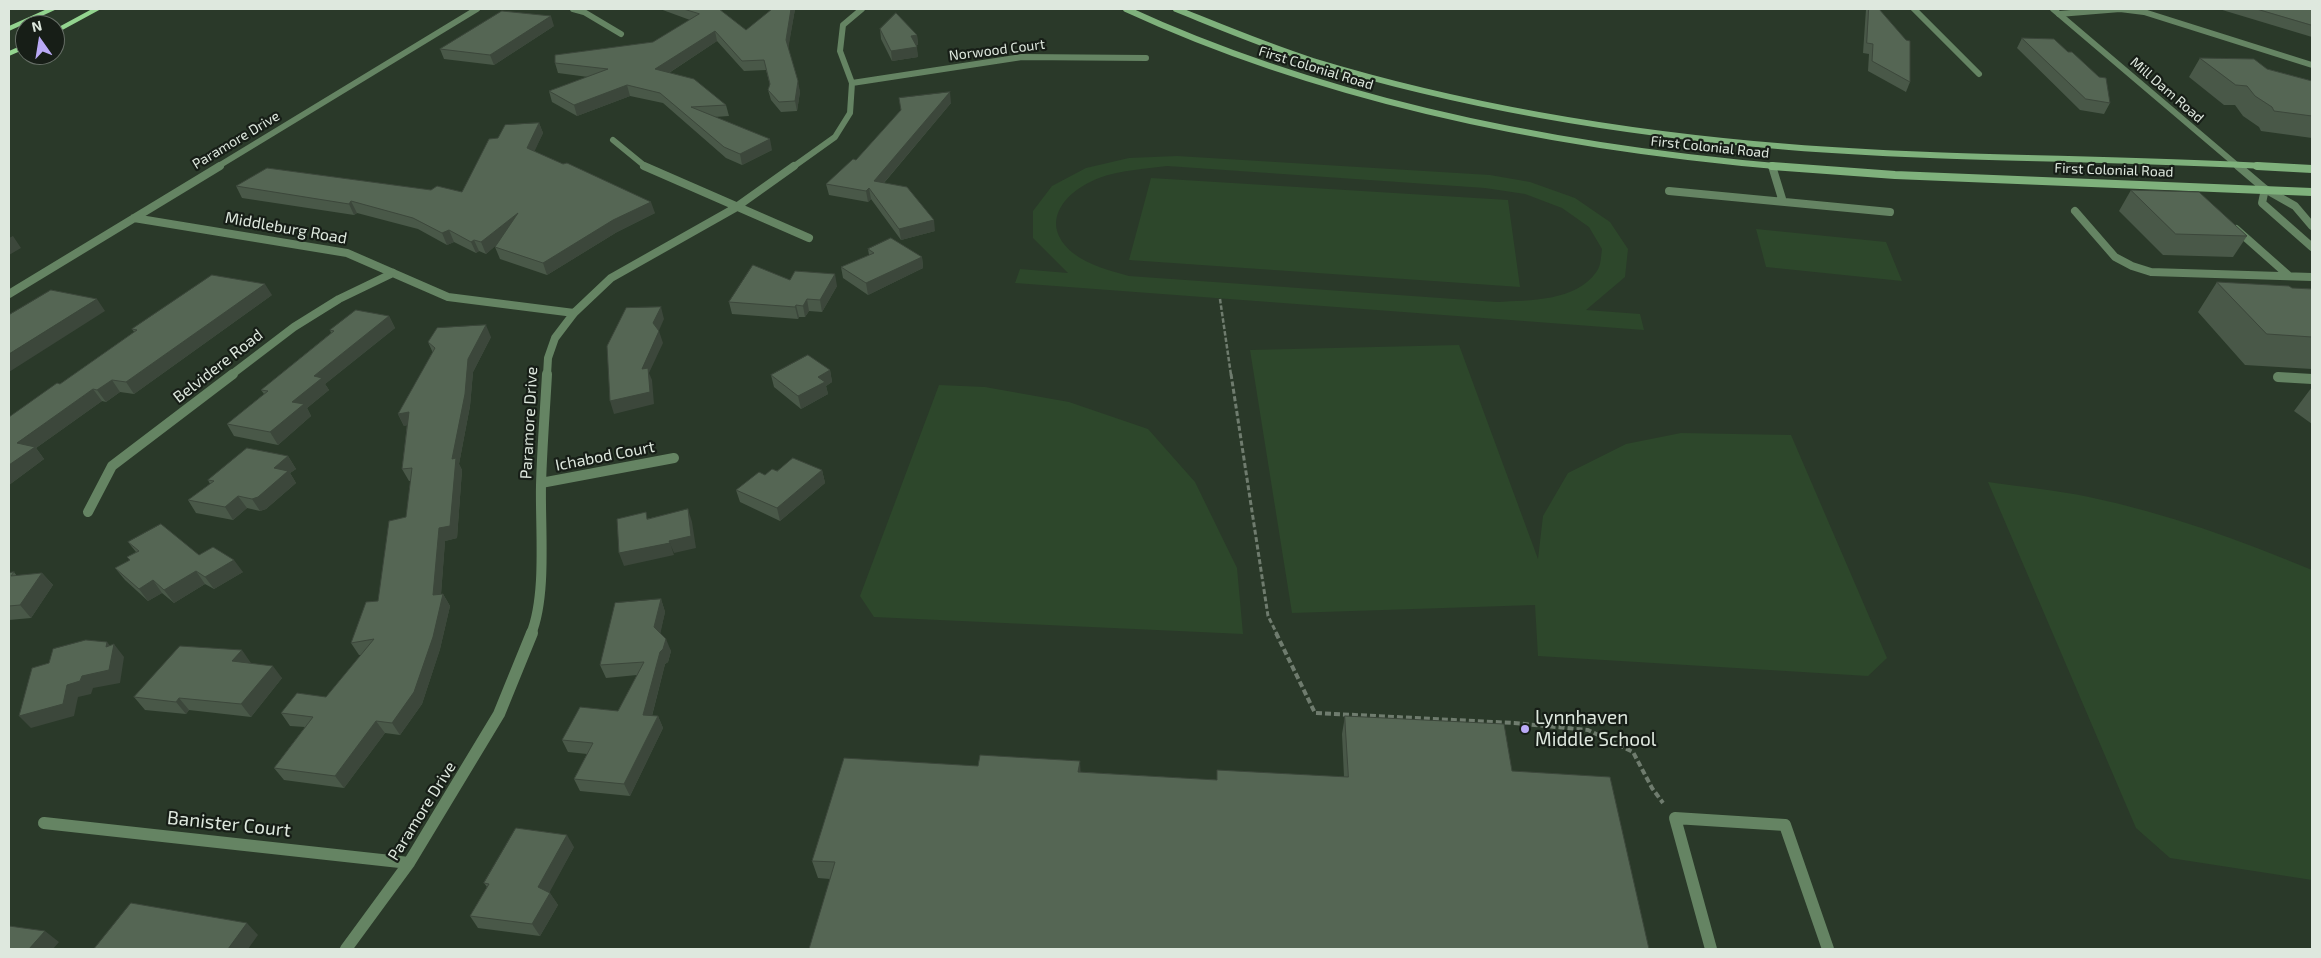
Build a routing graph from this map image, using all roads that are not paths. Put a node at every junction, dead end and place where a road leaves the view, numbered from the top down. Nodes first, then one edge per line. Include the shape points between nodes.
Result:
1 (53, 9) edge
2 (97, 9) edge
3 (477, 9) edge
4 (573, 9) edge
5 (862, 9) edge
6 (1126, 9) edge
7 (1176, 9) edge
8 (1914, 9) edge
9 (2053, 9) edge
10 (2129, 9) edge
11 (2059, 14) junction
12 (65, 27) edge
13 (9, 29) edge
14 (621, 34) dead end
15 (1146, 58) dead end
16 (2312, 65) edge
17 (1979, 74) dead end
18 (852, 83) junction
19 (613, 140) dead end
20 (2234, 164) junction
21 (1772, 166) junction
22 (2312, 169) edge
23 (2265, 189) junction
24 (1670, 191) dead end
25 (2312, 192) edge
26 (1783, 202) junction
27 (735, 208) junction
28 (2076, 211) dead end
29 (1890, 212) dead end
30 (134, 218) junction
31 (2232, 226) edge
32 (2312, 226) edge
33 (809, 238) dead end
34 (2312, 247) edge
35 (393, 273) junction
36 (2288, 275) junction
37 (2312, 277) edge
38 (9, 294) edge
39 (574, 312) junction
40 (2278, 377) dead end
41 (2312, 379) edge
42 (674, 458) dead end
43 (541, 483) junction
44 (88, 512) dead end
45 (44, 823) dead end
46 (409, 863) junction
47 (346, 949) edge
48 (1711, 949) edge
49 (1828, 949) edge

1 - 13 main road
2 - 12 main road
3 - 30 street, Paramore Drive
4 - 14 street
5 - 18 street, Paramore Drive via 842,25 840,51
6 - 21 main road, First Colonial Road via 1251,61 1363,96 1500,128 1633,151
7 - 20 main road, First Colonial Road via 1256,42 1376,78 1510,109 1642,131 1775,146 1873,152
8 - 17 street
9 - 11 street, Mill Dam Road
10 - 11 street
10 - 16 street
11 - 20 street, Mill Dam Road
15 - 18 street, Norwood Court via 1022,58
18 - 27 street, Paramore Drive via 850,113 835,137
19 - 27 street via 648,168
20 - 22 main road, First Colonial Road
20 - 23 street, Mill Dam Road
21 - 23 main road, First Colonial Road via 1929,177
21 - 26 street
23 - 25 main road, First Colonial Road
23 - 32 street, Mill Dam Road via 2295,206
23 - 34 street via 2262,203
24 - 26 street
26 - 29 street
27 - 33 street
27 - 39 street, Paramore Drive via 611,278
28 - 36 street via 2115,256 2151,272
30 - 35 street, Middleburg Road via 347,252
30 - 38 street, Paramore Drive
31 - 36 street
35 - 39 street, Middleburg Road via 448,297
35 - 44 street, Belvidere Road via 339,299 294,327 112,466
36 - 37 street
39 - 43 street, Paramore Drive via 555,338 548,358
40 - 41 street
42 - 43 street, Ichabod Court
43 - 46 street, Paramore Drive via 540,586 535,625 499,714
45 - 46 street, Banister Court
46 - 47 street, Paramore Drive
48 - 49 street via 1675,818 1785,826

